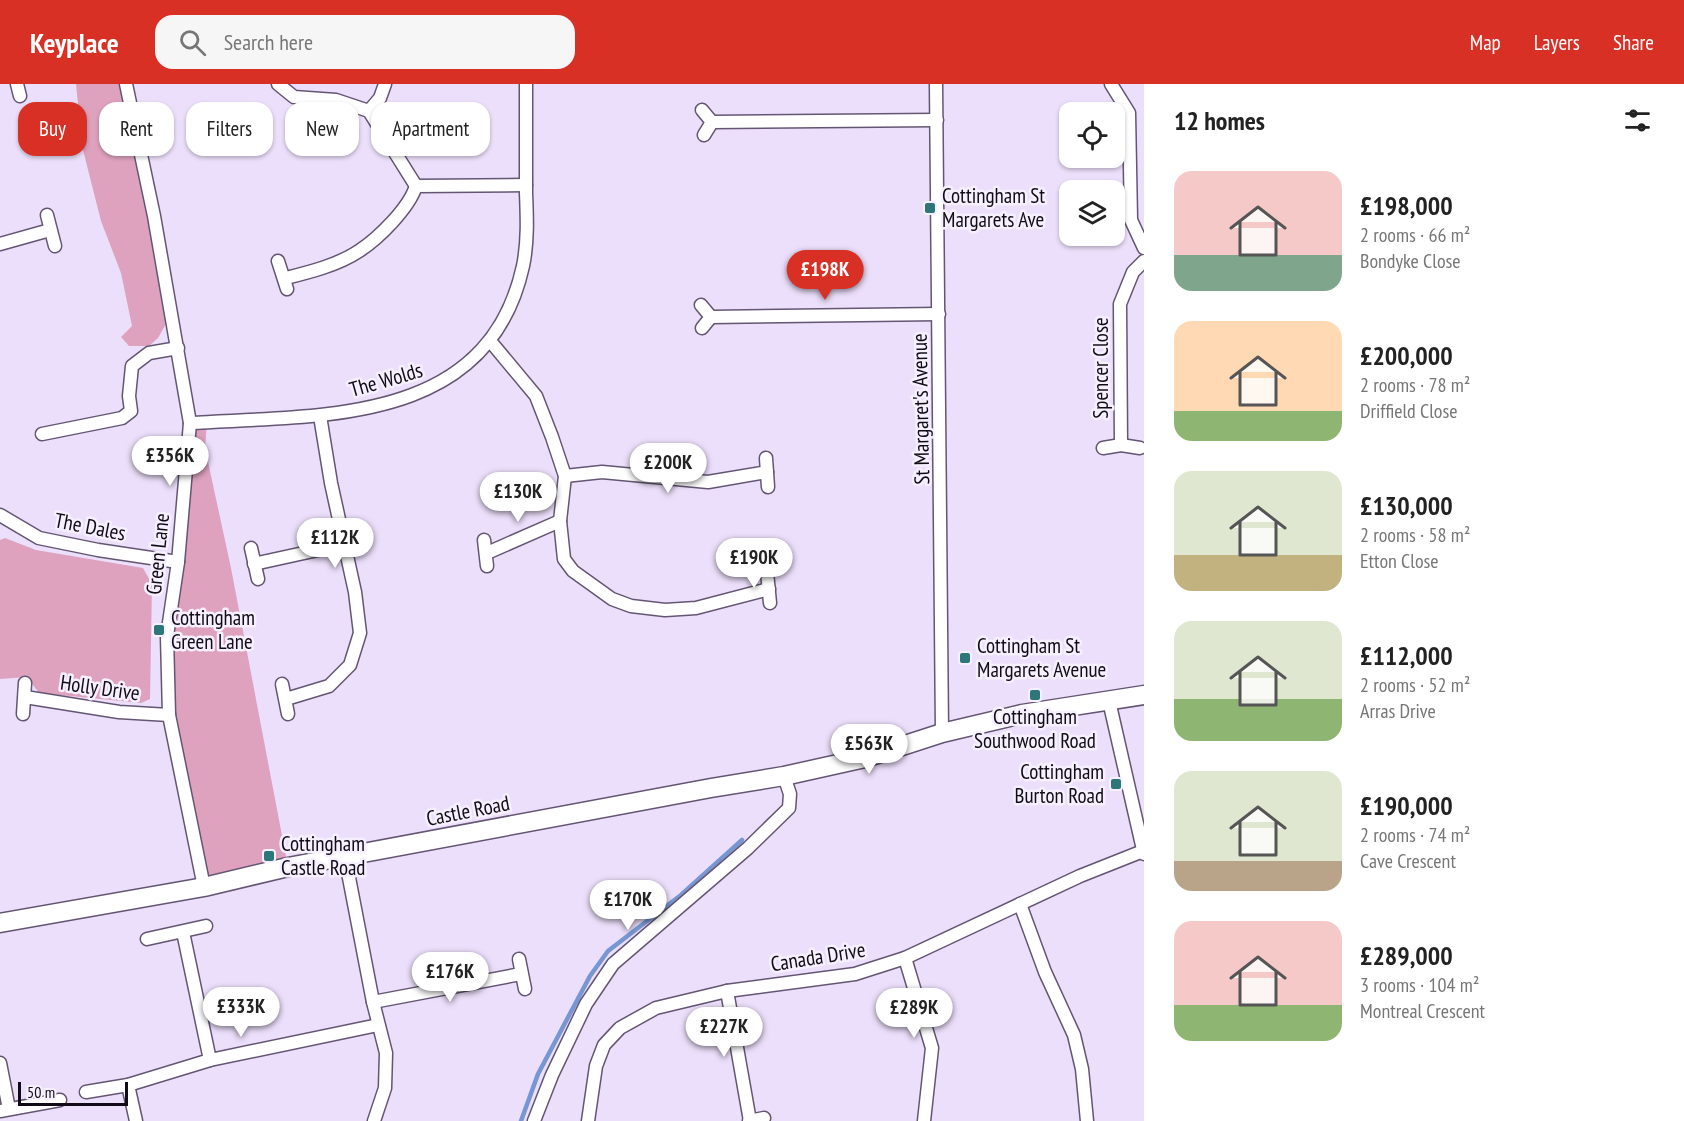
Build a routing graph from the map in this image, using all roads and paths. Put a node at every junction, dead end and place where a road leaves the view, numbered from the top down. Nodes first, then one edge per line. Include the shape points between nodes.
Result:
1 (126, 84) edge
2 (278, 84) edge
3 (385, 84) edge
4 (526, 84) edge
5 (936, 84) edge
6 (1111, 84) edge
7 (369, 111) junction
8 (702, 111) dead end
9 (937, 120) junction
10 (712, 122) junction
11 (704, 135) dead end
12 (526, 185) junction
13 (416, 186) junction
14 (47, 215) dead end
15 (50, 230) junction
16 (0, 244) edge
17 (55, 246) dead end
18 (1144, 248) edge
19 (278, 261) dead end
20 (1144, 261) edge
21 (702, 305) dead end
22 (939, 314) junction
23 (711, 317) junction
24 (702, 327) dead end
25 (491, 342) junction
26 (178, 348) junction
27 (320, 416) junction
28 (190, 423) junction
29 (42, 434) dead end
30 (1121, 445) junction
31 (1103, 448) dead end
32 (1140, 448) dead end
33 (766, 458) dead end
34 (768, 472) junction
35 (565, 476) junction
36 (768, 487) dead end
37 (0, 515) edge
38 (560, 521) junction
39 (345, 544) junction
40 (251, 548) dead end
41 (486, 553) dead end
42 (178, 562) junction
43 (254, 564) junction
44 (767, 572) dead end
45 (258, 579) dead end
46 (769, 589) junction
47 (770, 603) dead end
48 (25, 683) dead end
49 (282, 684) dead end
50 (1144, 695) edge
51 (25, 697) junction
52 (286, 699) junction
53 (1109, 701) junction
54 (23, 714) dead end
55 (288, 714) dead end
56 (170, 715) junction
57 (942, 733) junction
58 (784, 776) junction
59 (1144, 853) edge
60 (345, 857) junction
61 (204, 887) junction
62 (1020, 904) junction
63 (0, 923) edge
64 (206, 926) dead end
65 (183, 932) junction
66 (147, 939) dead end
67 (905, 958) junction
68 (519, 959) dead end
69 (521, 974) junction
70 (525, 989) dead end
71 (727, 991) junction
72 (373, 1002) junction
73 (378, 1025) junction
74 (210, 1060) junction
75 (0, 1063) edge
76 (128, 1085) junction
77 (86, 1092) dead end
78 (60, 1100) dead end
79 (4, 1110) edge
80 (764, 1118) dead end
81 (136, 1121) edge
82 (374, 1121) edge
83 (534, 1121) edge
84 (588, 1121) edge
85 (750, 1121) edge
86 (924, 1121) edge
87 (1087, 1121) edge

1 - 26 street, Green Lane
2 - 7 street via 294,97 336,100
3 - 7 street
4 - 12 street, The Wolds
5 - 9 street, St Margaret's Avenue
6 - 18 street via 1129,113 1131,220
7 - 13 street
8 - 10 street
9 - 10 street
9 - 22 street, St Margaret's Avenue
10 - 11 street
12 - 13 street
12 - 25 street, The Wolds via 524,264 514,297
13 - 19 street via 412,198 395,218 359,252 286,284
14 - 15 street
15 - 16 street
15 - 17 street
20 - 30 street, Spencer Close via 1133,272 1120,304
21 - 23 street
22 - 23 street
22 - 57 street, St Margaret's Avenue
23 - 24 street
25 - 27 street, The Wolds via 463,369 437,386 372,407
25 - 35 street via 536,396
26 - 28 street, Green Lane
26 - 29 street via 149,353 132,366 131,411 122,418
27 - 28 street, The Wolds
27 - 39 street via 330,483
28 - 42 street, Green Lane
30 - 31 street, Spencer Close
30 - 32 street, Spencer Close
33 - 34 street
34 - 35 street via 708,482 602,472
34 - 36 street
35 - 38 street
37 - 42 street, The Dales via 39,538
38 - 41 street
38 - 46 street via 564,559 573,571 612,599 631,606 696,608
39 - 43 street
39 - 52 street via 360,633 350,665 329,686
40 - 43 street
42 - 56 street, Green Lane via 167,636
43 - 45 street
44 - 46 street
46 - 47 street
48 - 51 street
49 - 52 street
50 - 53 street, Castle Road
51 - 54 street
51 - 56 street, Holly Drive via 119,712
52 - 55 street
53 - 57 street, Castle Road via 1022,714
53 - 59 street
56 - 61 street, Green Lane
57 - 58 street, Castle Road via 865,758
58 - 60 street, Castle Road
58 - 83 street via 790,794 789,808 613,964 586,1004
59 - 62 street, Canada Drive via 1080,876
60 - 61 street, Castle Road
60 - 72 street
61 - 63 street, Castle Road
62 - 67 street, Canada Drive
62 - 87 street via 1074,1035
64 - 65 street
65 - 66 street
65 - 74 street
67 - 71 street, Canada Drive via 855,974
67 - 86 street via 932,1048
68 - 69 street
69 - 70 street
69 - 72 street
71 - 84 street, Canada Drive via 657,1008 620,1028 604,1045 596,1066
71 - 85 street
72 - 73 street
73 - 74 street
73 - 82 street via 387,1069
74 - 76 street
75 - 79 street
76 - 77 street
76 - 81 street
78 - 79 street
80 - 85 street

